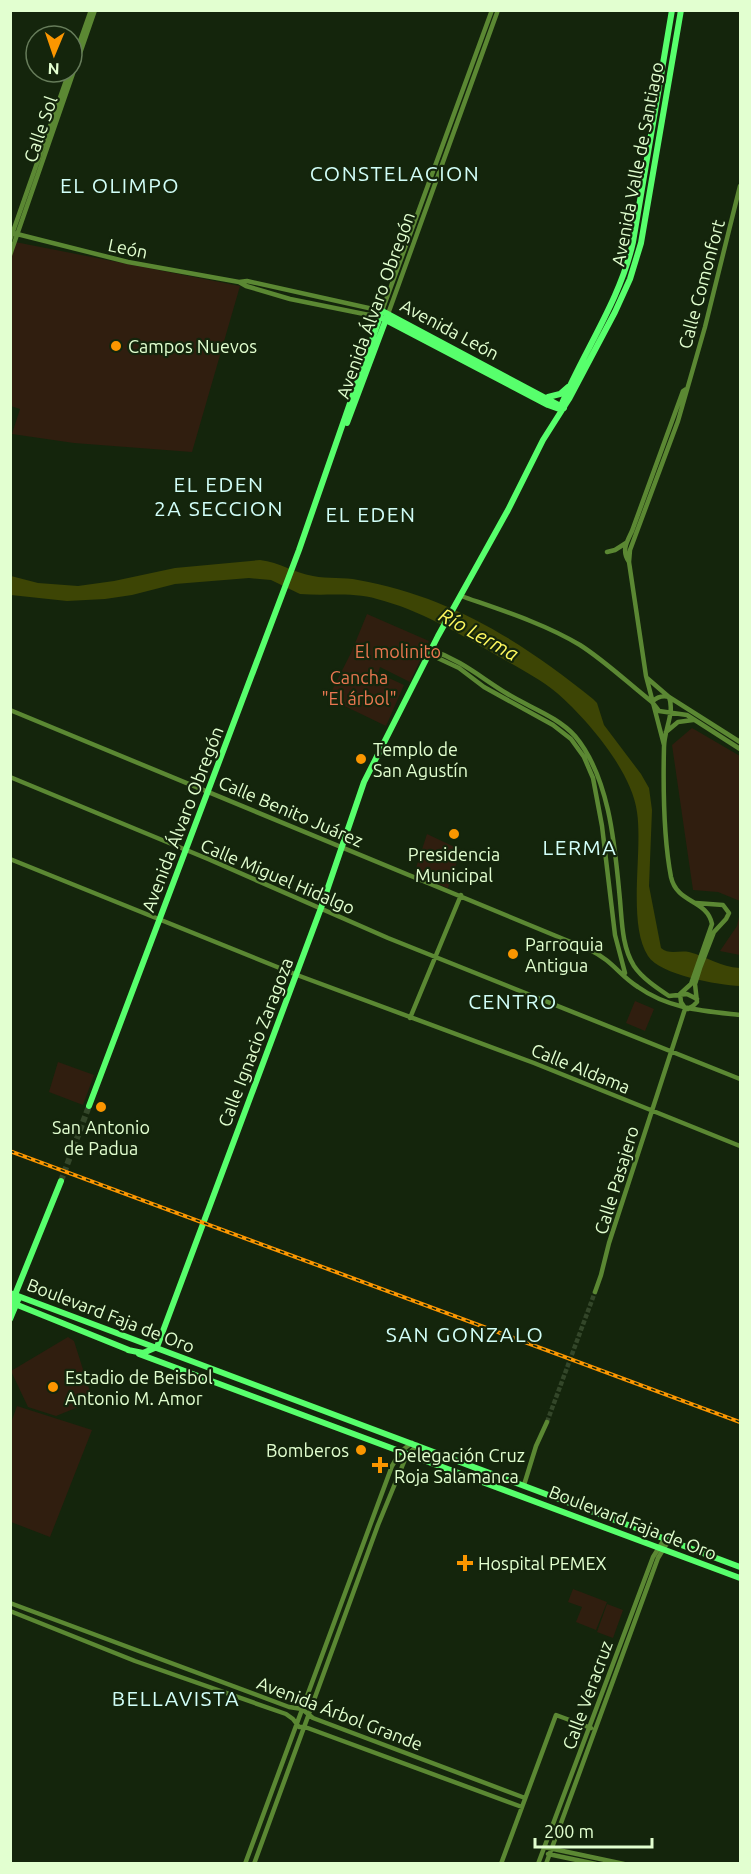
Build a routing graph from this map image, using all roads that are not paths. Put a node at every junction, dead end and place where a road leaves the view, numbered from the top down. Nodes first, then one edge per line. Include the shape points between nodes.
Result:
1 (93, 10) edge
2 (492, 10) edge
3 (498, 10) edge
4 (672, 10) edge
5 (681, 10) edge
6 (84, 33) edge
7 (65, 84) edge
8 (741, 186) edge
9 (15, 234) junction
10 (10, 240) edge
11 (10, 255) edge
12 (242, 283) joint
13 (384, 315) junction
14 (572, 382) junction
15 (686, 389) junction
16 (546, 397) junction
17 (561, 410) junction
18 (626, 543) junction
19 (607, 552) dead end
20 (628, 558) junction
21 (459, 599) junction
22 (430, 652) junction
23 (646, 676) junction
24 (669, 697) junction
25 (652, 702) junction
26 (10, 710) edge
27 (670, 713) junction
28 (696, 721) junction
29 (665, 735) junction
30 (741, 742) edge
31 (663, 745) junction
32 (741, 749) edge
33 (10, 777) edge
34 (209, 791) junction
35 (343, 848) junction
36 (186, 852) junction
37 (10, 859) edge
38 (462, 895) junction
39 (691, 902) junction
40 (708, 904) junction
41 (321, 908) junction
42 (705, 911) junction
43 (709, 916) junction
44 (161, 919) junction
45 (724, 920) junction
46 (714, 928) junction
47 (436, 957) junction
48 (297, 975) junction
49 (627, 979) junction
50 (693, 984) junction
51 (680, 994) junction
52 (672, 997) junction
53 (658, 998) junction
54 (697, 999) junction
55 (685, 1008) junction
56 (741, 1015) edge
57 (410, 1018) junction
58 (671, 1053) junction
59 (741, 1080) edge
60 (87, 1109) tunnel mouth
61 (651, 1112) junction
62 (741, 1146) edge
63 (61, 1181) tunnel mouth
64 (594, 1292) tunnel mouth
65 (16, 1295) edge
66 (12, 1304) edge
67 (10, 1319) edge
68 (157, 1347) junction
69 (128, 1350) junction
70 (547, 1422) tunnel mouth
71 (375, 1429) junction
72 (371, 1440) junction
73 (414, 1444) junction
74 (401, 1451) junction
75 (409, 1454) junction
76 (472, 1466) junction
77 (464, 1474) junction
78 (524, 1485) junction
79 (512, 1492) junction
80 (544, 1493) junction
81 (551, 1508) junction
82 (667, 1539) junction
83 (660, 1549) junction
84 (741, 1567) edge
85 (741, 1578) edge
86 (10, 1603) edge
87 (10, 1611) edge
88 (302, 1709) junction
89 (309, 1714) junction
90 (297, 1725) junction
91 (304, 1727) junction
92 (589, 1727) junction
93 (596, 1730) junction
94 (420, 1758) junction
95 (438, 1765) junction
96 (417, 1767) junction
97 (435, 1774) junction
98 (525, 1798) junction
99 (522, 1807) junction
100 (558, 1810) junction
101 (565, 1812) junction
102 (543, 1850) junction
103 (550, 1851) junction
104 (245, 1863) edge
105 (254, 1863) edge
106 (501, 1863) edge
107 (538, 1863) edge
108 (546, 1863) edge
109 (596, 1863) edge
110 (624, 1863) edge

1 - 6 street, Calle Sol
1 - 9 street, Calle Sol
2 - 13 street, Avenida Álvaro Obregón
3 - 13 street, Avenida Álvaro Obregón
4 - 14 main road, Avenida Valle de Santiago via 631,253 618,289
5 - 17 main road, Avenida Valle de Santiago via 637,258 623,296
7 - 9 street, Calle Sol
8 - 15 street, Calle Comonfort
9 - 10 street, Calle Sol
9 - 11 street, Calle Sol
9 - 12 street, León via 128,262
12 - 13 street, Avenida León
13 - 16 main road, Avenida León
13 - 17 main road, Avenida León
13 - 34 main road, Avenida Álvaro Obregón via 314,518
14 - 16 main road via 560,394
14 - 17 main road, Avenida Valle de Santiago
15 - 18 street, Calle Comonfort
15 - 20 street, Calle Comonfort
16 - 17 main road, Avenida León
17 - 21 main road, Avenida Valle de Santiago
18 - 19 street
18 - 20 street, Calle Comonfort
20 - 23 street
21 - 22 main road, Avenida Valle de Santiago
21 - 25 street via 526,620 570,640
22 - 35 main road, Calle Ignacio Zaragoza via 364,782
22 - 49 street via 553,725 571,739 584,757 602,825 615,935
22 - 52 street via 461,662 507,694 555,720 588,753 610,824 625,944 638,971
23 - 24 street
23 - 25 street
24 - 25 street
24 - 27 street
24 - 30 street
25 - 27 street via 659,711
25 - 31 street
26 - 34 street, Calle Benito Juárez
27 - 28 street
27 - 29 street
28 - 29 street via 678,722
28 - 32 street
29 - 31 street
31 - 39 street via 671,873 676,890
33 - 36 street, Calle Miguel Hidalgo
34 - 35 street, Calle Benito Juárez
34 - 36 main road, Avenida Álvaro Obregón
35 - 38 street, Calle Benito Juárez
35 - 41 main road, Calle Ignacio Zaragoza
36 - 41 street, Calle Miguel Hidalgo
36 - 44 main road, Avenida Álvaro Obregón
37 - 44 street, Calle Aldama
38 - 47 street
38 - 49 street, Calle Benito Juárez via 599,954
39 - 40 street
39 - 42 street
40 - 42 street
40 - 45 street via 726,907 729,913
41 - 47 street, Calle Miguel Hidalgo
41 - 48 main road, Calle Ignacio Zaragoza
42 - 43 street
43 - 45 street
43 - 46 street
44 - 48 street, Calle Aldama
44 - 60 main road, Avenida Álvaro Obregón
45 - 46 street
46 - 50 street
47 - 57 street
47 - 58 street, Calle Miguel Hidalgo
48 - 57 street, Calle Aldama
48 - 68 main road, Calle Ignacio Zaragoza
49 - 53 street, Calle Benito Juárez
50 - 51 street
50 - 54 street
51 - 52 street
51 - 54 street
51 - 55 street
52 - 53 street
53 - 55 street, Calle Benito Juárez
54 - 55 street via 693,1006
55 - 56 street, Calle Benito Juárez
55 - 58 street, Calle Pasajero
57 - 61 street, Calle Aldama via 534,1063
58 - 59 street, Calle Miguel Hidalgo
58 - 61 street, Calle Pasajero
61 - 62 street, Calle Aldama
61 - 64 street, Calle Pasajero
63 - 65 main road
65 - 66 main road
65 - 68 main road, Boulevard Faja de Oro
66 - 67 main road
66 - 69 main road, Boulevard Faja de Oro
68 - 69 main road via 143,1353
68 - 71 main road, Boulevard Faja de Oro
69 - 72 main road, Boulevard Faja de Oro
70 - 78 street
71 - 72 main road
71 - 73 main road, Boulevard Faja de Oro
72 - 74 main road, Boulevard Faja de Oro
73 - 74 street
73 - 75 street
73 - 76 main road, Boulevard Faja de Oro
74 - 75 main road, Boulevard Faja de Oro
74 - 88 street via 392,1466
75 - 77 main road, Boulevard Faja de Oro
75 - 89 street via 374,1534
76 - 77 main road
76 - 78 main road, Boulevard Faja de Oro
77 - 79 main road, Boulevard Faja de Oro
78 - 79 main road
78 - 80 main road, Boulevard Faja de Oro
79 - 81 main road, Boulevard Faja de Oro
80 - 81 main road
80 - 82 main road, Boulevard Faja de Oro
81 - 83 main road, Boulevard Faja de Oro
82 - 83 street, Calle Veracruz
82 - 84 main road, Boulevard Faja de Oro
83 - 85 main road, Boulevard Faja de Oro
83 - 92 street, Calle Veracruz
83 - 93 street, Calle Veracruz
86 - 88 street, Avenida Árbol Grande
87 - 90 street, Avenida Árbol Grande via 286,1714
88 - 89 street, Avenida Árbol Grande
88 - 90 street
89 - 91 street
89 - 94 street, Avenida Árbol Grande
90 - 91 street, Avenida Árbol Grande
90 - 104 street
91 - 96 street, Avenida Árbol Grande
91 - 105 street
92 - 93 street
92 - 98 street via 556,1715
92 - 100 street, Calle Veracruz
93 - 101 street, Calle Veracruz
94 - 95 street, Avenida Árbol Grande
94 - 96 street
95 - 97 street
95 - 98 street, Avenida Árbol Grande
96 - 97 street, Avenida Árbol Grande
97 - 99 street, Avenida Árbol Grande
98 - 99 street
99 - 106 street
100 - 101 street
100 - 102 street, Calle Veracruz
101 - 103 street, Calle Veracruz
102 - 103 street
102 - 107 street, Calle Veracruz
103 - 108 street, Calle Veracruz
103 - 109 street
103 - 110 street

